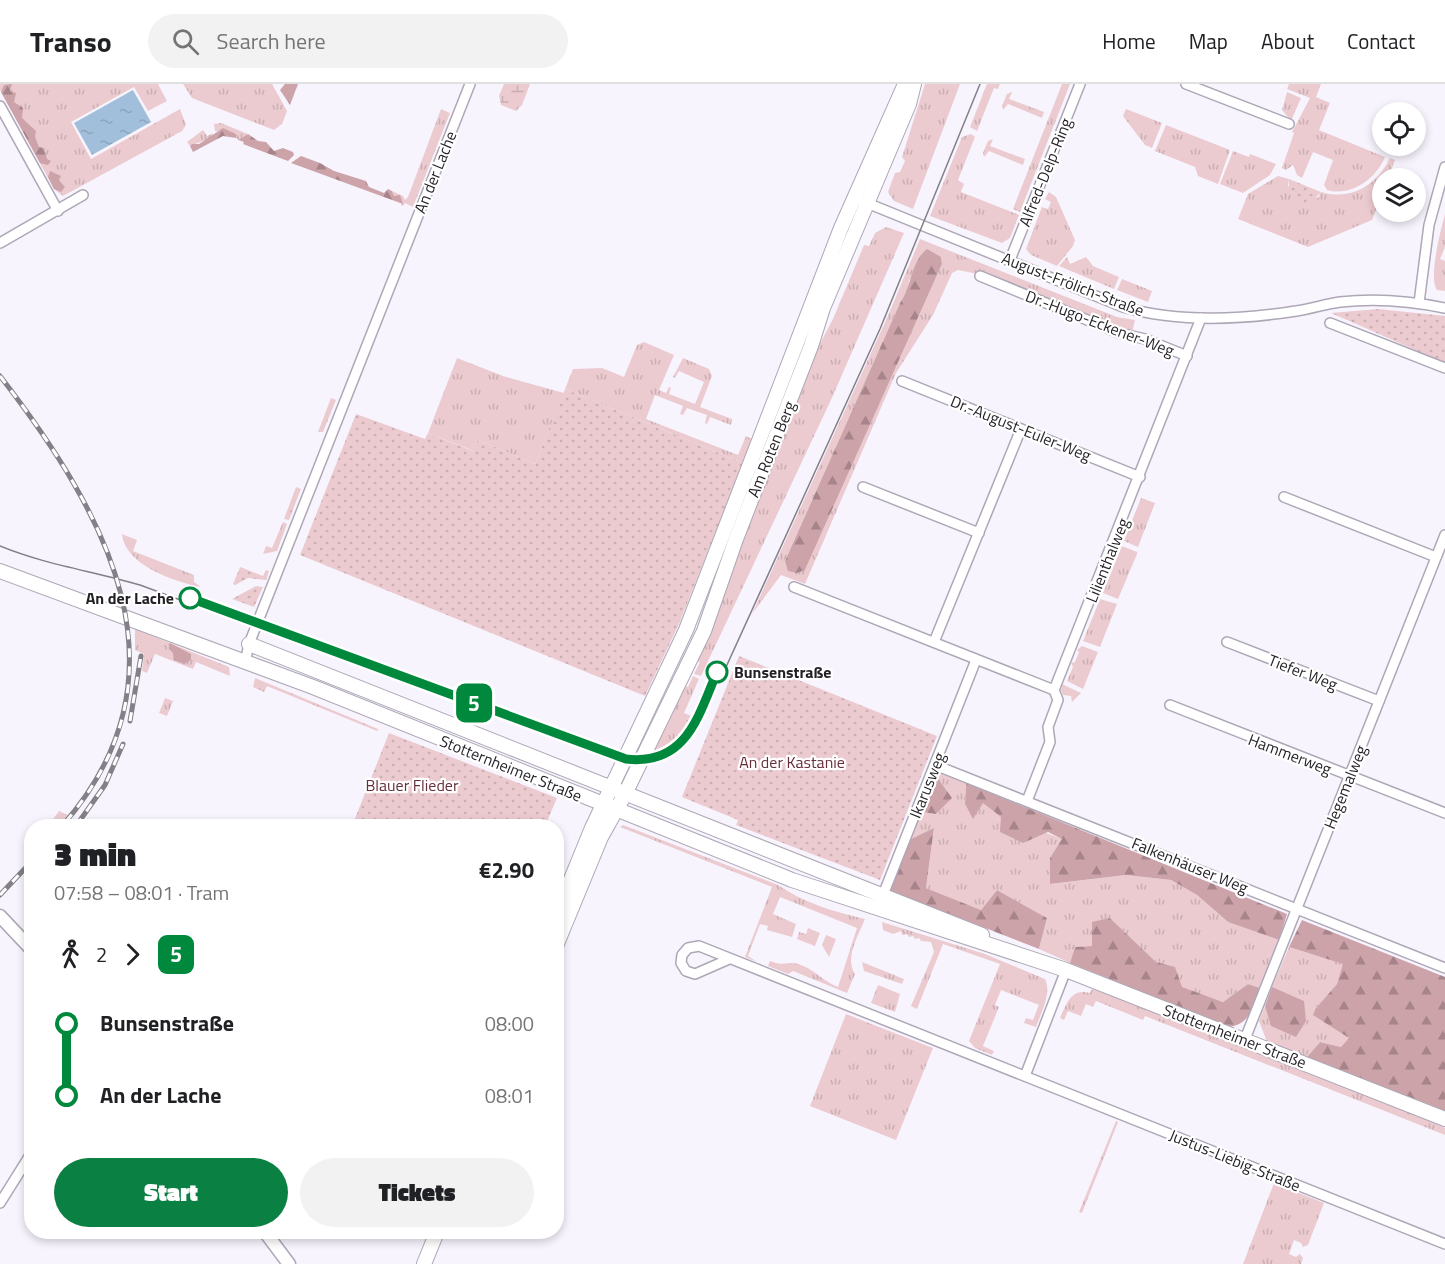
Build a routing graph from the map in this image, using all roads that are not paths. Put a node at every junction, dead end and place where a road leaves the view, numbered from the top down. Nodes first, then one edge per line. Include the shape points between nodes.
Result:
1 (470, 84) edge
2 (905, 84) edge
3 (915, 84) edge
4 (1080, 84) edge
5 (1186, 84) edge
6 (0, 106) edge
7 (1289, 124) dead end
8 (1445, 167) edge
9 (83, 195) dead end
10 (860, 201) junction
11 (58, 211) junction
12 (0, 243) edge
13 (1010, 260) junction
14 (980, 276) dead end
15 (1419, 303) junction
16 (1445, 308) edge
17 (1201, 318) junction
18 (1330, 323) dead end
19 (1187, 356) junction
20 (1445, 368) edge
21 (902, 381) dead end
22 (1021, 429) junction
23 (1140, 477) junction
24 (863, 487) dead end
25 (1284, 497) dead end
26 (979, 533) junction
27 (1445, 536) edge
28 (1436, 557) junction
29 (0, 571) edge
30 (794, 587) dead end
31 (934, 642) junction
32 (1227, 642) dead end
33 (249, 644) junction
34 (976, 660) junction
35 (245, 663) junction
36 (1054, 690) junction
37 (1379, 702) junction
38 (1170, 705) dead end
39 (935, 765) junction
40 (1349, 776) junction
41 (611, 789) junction
42 (625, 794) junction
43 (1028, 801) junction
44 (609, 807) junction
45 (1445, 813) edge
46 (883, 895) junction
47 (564, 900) edge
48 (1297, 907) junction
49 (878, 909) junction
50 (0, 916) edge
51 (564, 925) edge
52 (24, 942) edge
53 (1025, 955) junction
54 (727, 960) junction
55 (1445, 968) edge
56 (1066, 970) junction
57 (1245, 1039) junction
58 (1025, 1076) junction
59 (1445, 1119) edge
60 (24, 1165) edge
61 (0, 1203) edge
62 (270, 1239) edge
63 (435, 1239) edge
64 (1445, 1244) edge
65 (289, 1264) edge
66 (424, 1264) edge

1 - 33 street, An der Lache
2 - 10 main road, Am Roten Berg
3 - 10 main road, Am Roten Berg via 909,104
4 - 13 street, Alfred-Delp-Ring
5 - 7 street
6 - 11 street
8 - 15 street via 1429,225
9 - 11 street
10 - 13 street, August-Frölich-Straße
10 - 41 main road, Am Roten Berg via 689,621
10 - 42 main road, Am Roten Berg via 807,357 704,631
11 - 12 street
13 - 17 street, August-Frölich-Straße via 1123,307 1149,314
14 - 19 street, Dr.-Hugo-Eckener-Weg via 1119,333
15 - 16 street, August-Frölich-Straße
15 - 17 street, August-Frölich-Straße via 1341,302 1295,311
17 - 19 street, Lilienthalweg
18 - 20 street
19 - 23 street, Lilienthalweg
21 - 22 street, Dr.-August-Euler-Weg
22 - 23 street, Dr.-August-Euler-Weg
22 - 26 street
23 - 36 street, Lilienthalweg
24 - 26 street
25 - 28 street
26 - 31 street
27 - 28 street, Hegemalweg
28 - 37 street, Hegemalweg
29 - 35 main road, Stotternheimer Straße
30 - 31 street
31 - 34 street
32 - 37 street, Tiefer Weg
33 - 35 street, An der Lache
33 - 41 main road, Stotternheimer Straße
34 - 36 street
34 - 39 street, Ikarusweg
35 - 44 main road, Stotternheimer Straße
36 - 43 street, Lilienthalweg via 1058,700 1048,727 1050,742
37 - 40 street, Hegemalweg
38 - 40 street, Hammerweg
39 - 43 street, Falkenhäuser Weg
39 - 46 street, Ikarusweg
40 - 45 street, Hammerweg
40 - 48 street, Hegemalweg
41 - 42 main road, Stotternheimer Straße
41 - 44 main road, Am Roten Berg
42 - 44 main road, Am Roten Berg
42 - 46 main road, Stotternheimer Straße
43 - 48 street, Falkenhäuser Weg
44 - 47 main road
44 - 49 main road, Stotternheimer Straße via 771,872
44 - 51 main road
46 - 49 street, Ikarusweg
46 - 53 main road, Stotternheimer Straße
48 - 55 street, Falkenhäuser Weg
48 - 57 street, Hegemalweg
49 - 53 main road, Stotternheimer Straße
50 - 52 street
53 - 56 main road, Stotternheimer Straße
54 - 54 street, Justus-Liebig-Straße via 693,946 680,959 681,967 695,974
54 - 58 street, Justus-Liebig-Straße
56 - 57 main road, Stotternheimer Straße
56 - 58 street
57 - 59 main road, Stotternheimer Straße
58 - 64 street, Justus-Liebig-Straße
60 - 61 street
62 - 65 street
63 - 66 main road

